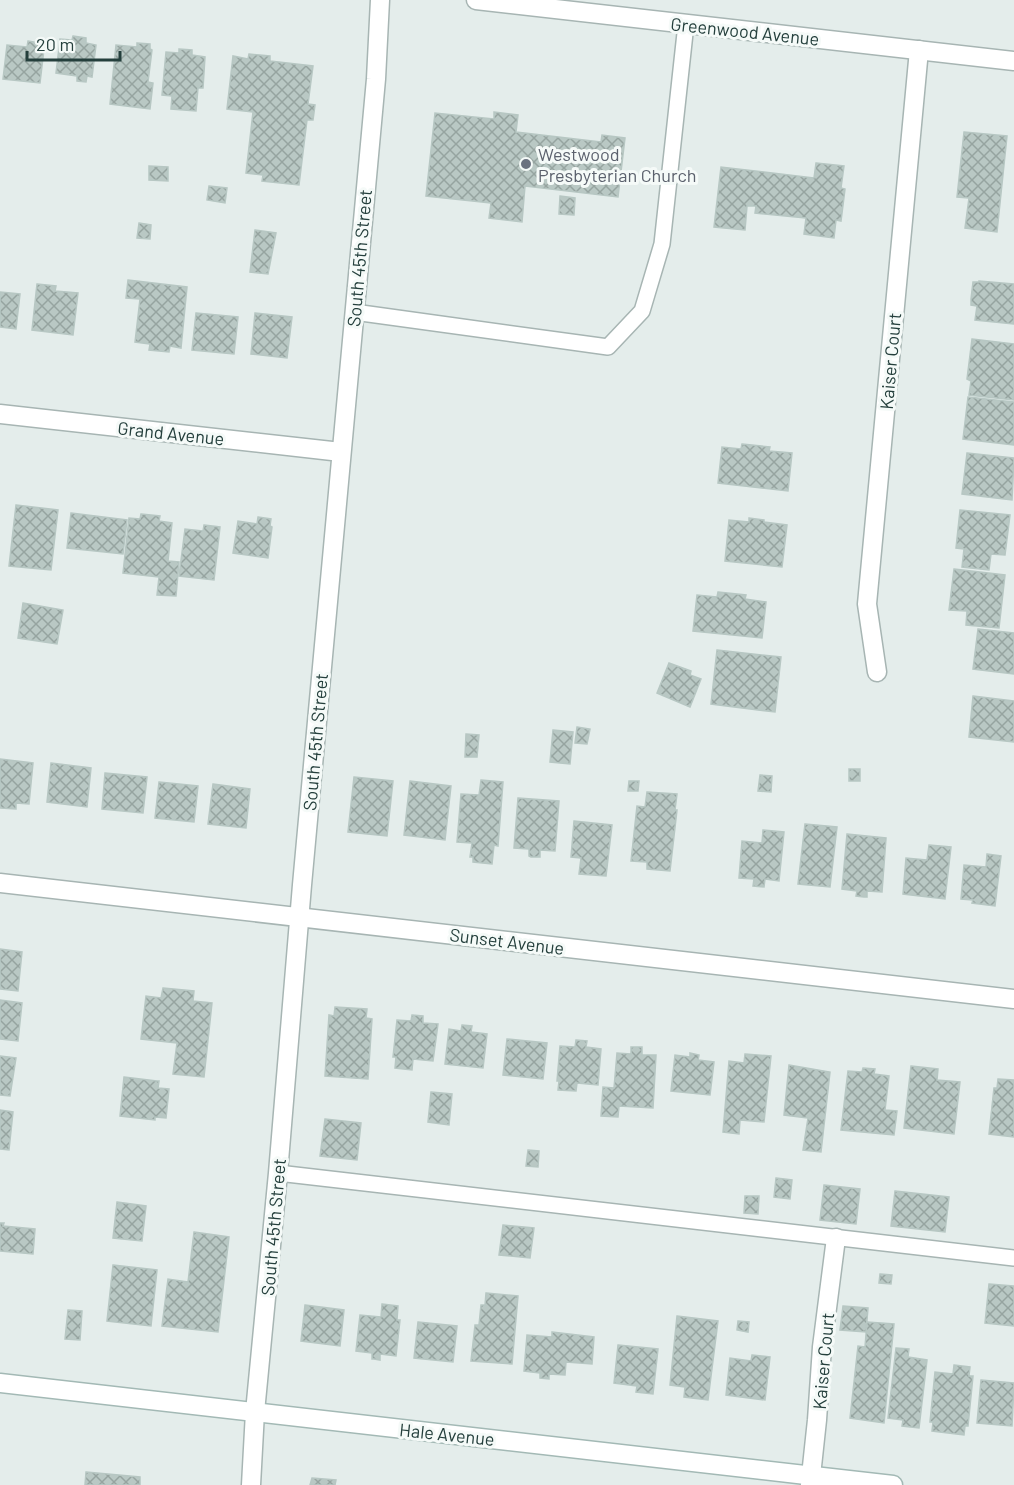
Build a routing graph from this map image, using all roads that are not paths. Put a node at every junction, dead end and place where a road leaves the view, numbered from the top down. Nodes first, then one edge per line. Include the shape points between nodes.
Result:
1 (380, 0) edge
2 (476, 0) edge
3 (686, 24) junction
4 (919, 50) junction
5 (1014, 61) edge
6 (354, 312) junction
7 (0, 414) edge
8 (341, 452) junction
9 (878, 672) dead end
10 (0, 883) edge
11 (301, 918) junction
12 (1014, 999) edge
13 (278, 1173) junction
14 (836, 1238) junction
15 (1014, 1258) edge
16 (0, 1383) edge
17 (255, 1412) junction
18 (810, 1480) edge
19 (251, 1485) edge
20 (893, 1485) edge

1 - 6 street, South 45th Street
2 - 3 street, Greenwood Avenue
3 - 4 street, Greenwood Avenue
3 - 6 lane via 662,244 642,311 608,347
4 - 5 street, Greenwood Avenue
4 - 9 street, Kaiser Court via 867,604
6 - 8 street, South 45th Street
7 - 8 street, Grand Avenue
8 - 11 street, South 45th Street
10 - 11 street, Sunset Avenue
11 - 12 street, Sunset Avenue
11 - 13 street, South 45th Street
13 - 14 lane
13 - 17 street, South 45th Street
14 - 15 lane
14 - 18 street, Kaiser Court
16 - 17 street, Hale Avenue
17 - 18 street, Hale Avenue
17 - 19 street, South 45th Street
18 - 20 street, Hale Avenue

